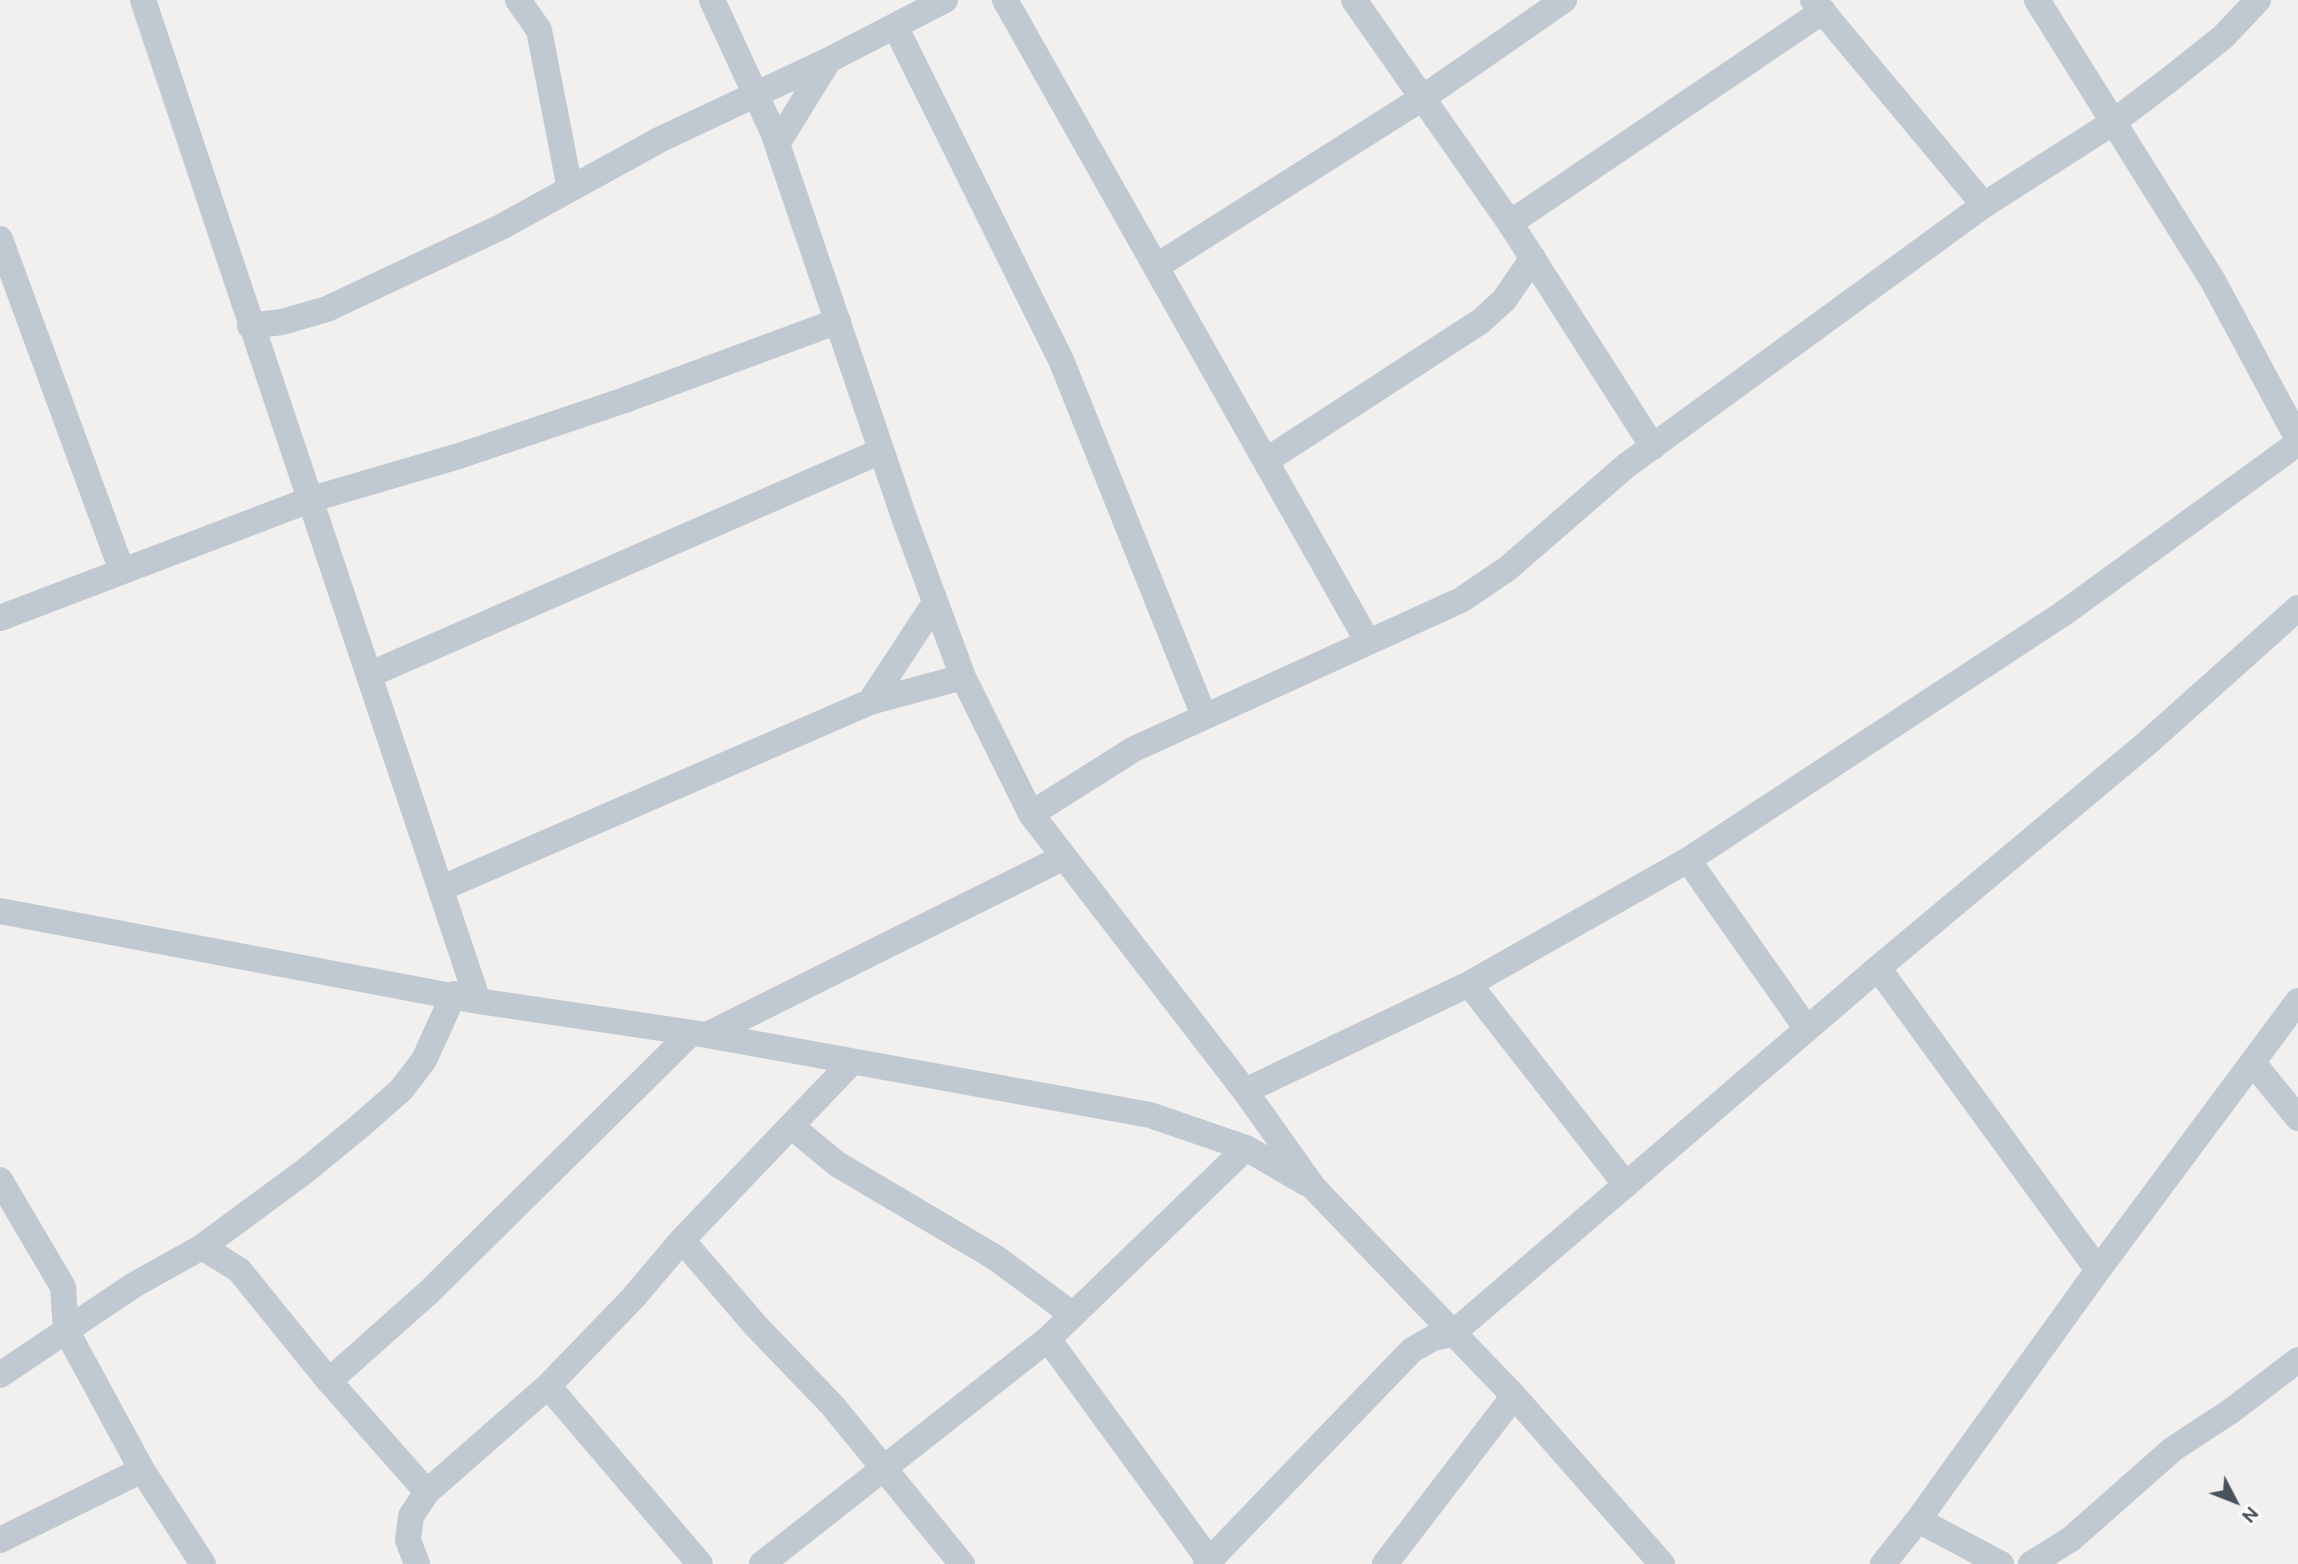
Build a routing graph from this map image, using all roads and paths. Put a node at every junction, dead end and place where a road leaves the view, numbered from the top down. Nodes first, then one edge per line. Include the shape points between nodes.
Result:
1 (143, 0) edge
2 (519, 0) edge
3 (712, 0) edge
4 (944, 0) edge
5 (1005, 0) edge
6 (1354, 0) edge
7 (1564, 0) edge
8 (2036, 0) edge
9 (2258, 0) edge
10 (1818, 6) edge
11 (895, 26) junction
12 (829, 60) junction
13 (757, 94) junction
14 (1424, 97) junction
15 (2112, 123) junction
16 (777, 144) junction
17 (570, 189) junction
18 (1984, 205) junction
19 (1510, 223) junction
20 (0, 239) edge
21 (1533, 258) junction
22 (1157, 266) junction
23 (838, 321) junction
24 (250, 326) junction
25 (2298, 441) edge
26 (1653, 447) junction
27 (881, 451) junction
28 (1268, 460) junction
29 (312, 499) junction
30 (122, 571) junction
31 (935, 603) junction
32 (2298, 608) edge
33 (0, 618) edge
34 (1368, 642) junction
35 (371, 674) junction
36 (963, 677) junction
37 (870, 702) junction
38 (1204, 716) junction
39 (1031, 814) junction
40 (1064, 857) junction
41 (1688, 860) junction
42 (442, 888) junction
43 (0, 911) edge
44 (1878, 968) junction
45 (1469, 984) junction
46 (466, 997) junction
47 (2298, 1001) edge
48 (1807, 1029) junction
49 (699, 1035) junction
50 (851, 1063) junction
51 (2253, 1063) junction
52 (1245, 1091) junction
53 (2298, 1118) edge
54 (791, 1126) junction
55 (1247, 1148) junction
56 (0, 1180) edge
57 (1626, 1185) junction
58 (1314, 1188) junction
59 (234, 1225) junction
60 (682, 1240) junction
61 (202, 1247) junction
62 (239, 1270) junction
63 (2098, 1270) junction
64 (1073, 1315) junction
65 (66, 1330) junction
66 (1452, 1335) junction
67 (1048, 1339) junction
68 (2298, 1360) edge
69 (0, 1375) edge
70 (329, 1381) junction
71 (548, 1386) junction
72 (1514, 1396) junction
73 (885, 1468) junction
74 (142, 1470) junction
75 (427, 1492) junction
76 (1918, 1520) junction
77 (0, 1540) edge
78 (1209, 1563) edge
79 (203, 1564) edge
80 (417, 1564) edge
81 (700, 1564) edge
82 (762, 1564) edge
83 (962, 1564) edge
84 (1385, 1564) edge
85 (1662, 1564) edge
86 (1883, 1564) edge
87 (2001, 1564) edge
88 (2031, 1564) edge

1 - 24 street
2 - 17 street via 538,30
3 - 13 street
4 - 11 street
5 - 22 street
6 - 14 street
7 - 14 street
8 - 15 street
9 - 15 street via 2223,37
10 - 18 street
10 - 19 street
11 - 12 street
11 - 38 street via 1061,360
12 - 13 street
12 - 16 street
13 - 16 street
13 - 17 street
14 - 19 street
14 - 22 street
15 - 18 street
15 - 25 street via 2213,281
16 - 23 street
17 - 24 street via 327,309
18 - 26 street
19 - 21 street
20 - 30 street
21 - 26 street
21 - 28 street via 1504,300 1481,321
22 - 28 street
23 - 27 street
23 - 29 street via 584,414
24 - 29 street
25 - 41 street via 2064,613
26 - 34 street via 1507,569 1461,600
27 - 31 street
27 - 35 street
28 - 34 street
29 - 30 street
29 - 35 street
30 - 33 street
31 - 36 street
31 - 37 street
32 - 44 street via 2146,744
34 - 38 street
35 - 42 street
36 - 37 street
36 - 39 street
37 - 42 street
38 - 39 street via 1134,749
39 - 40 street
40 - 49 street
40 - 52 street
41 - 45 street
41 - 48 street
42 - 46 street
43 - 46 street
44 - 48 street
44 - 63 street
45 - 52 street
45 - 57 street
46 - 49 street
46 - 59 street via 401,1090
47 - 51 street
48 - 57 street
49 - 50 street
49 - 70 street
50 - 54 street
50 - 55 street via 1150,1115
51 - 53 street
51 - 63 street
52 - 58 street
54 - 60 street
54 - 64 street via 837,1164 996,1258
55 - 58 street
55 - 64 street
56 - 65 street via 63,1287
57 - 66 street
58 - 66 street
59 - 61 street
59 - 62 street
60 - 71 street
60 - 73 street
61 - 62 street
61 - 65 street
62 - 70 street
63 - 76 street
64 - 67 street
65 - 69 street
65 - 74 street
66 - 72 street
66 - 78 street via 1433,1338 1412,1350
67 - 73 street
67 - 78 street
68 - 88 street via 2173,1449 2071,1539
70 - 75 street
71 - 75 street
71 - 81 street
72 - 84 street
72 - 85 street
73 - 82 street
73 - 83 street
74 - 77 street
74 - 79 street
75 - 80 street via 411,1516 408,1540
76 - 86 street
76 - 87 street

